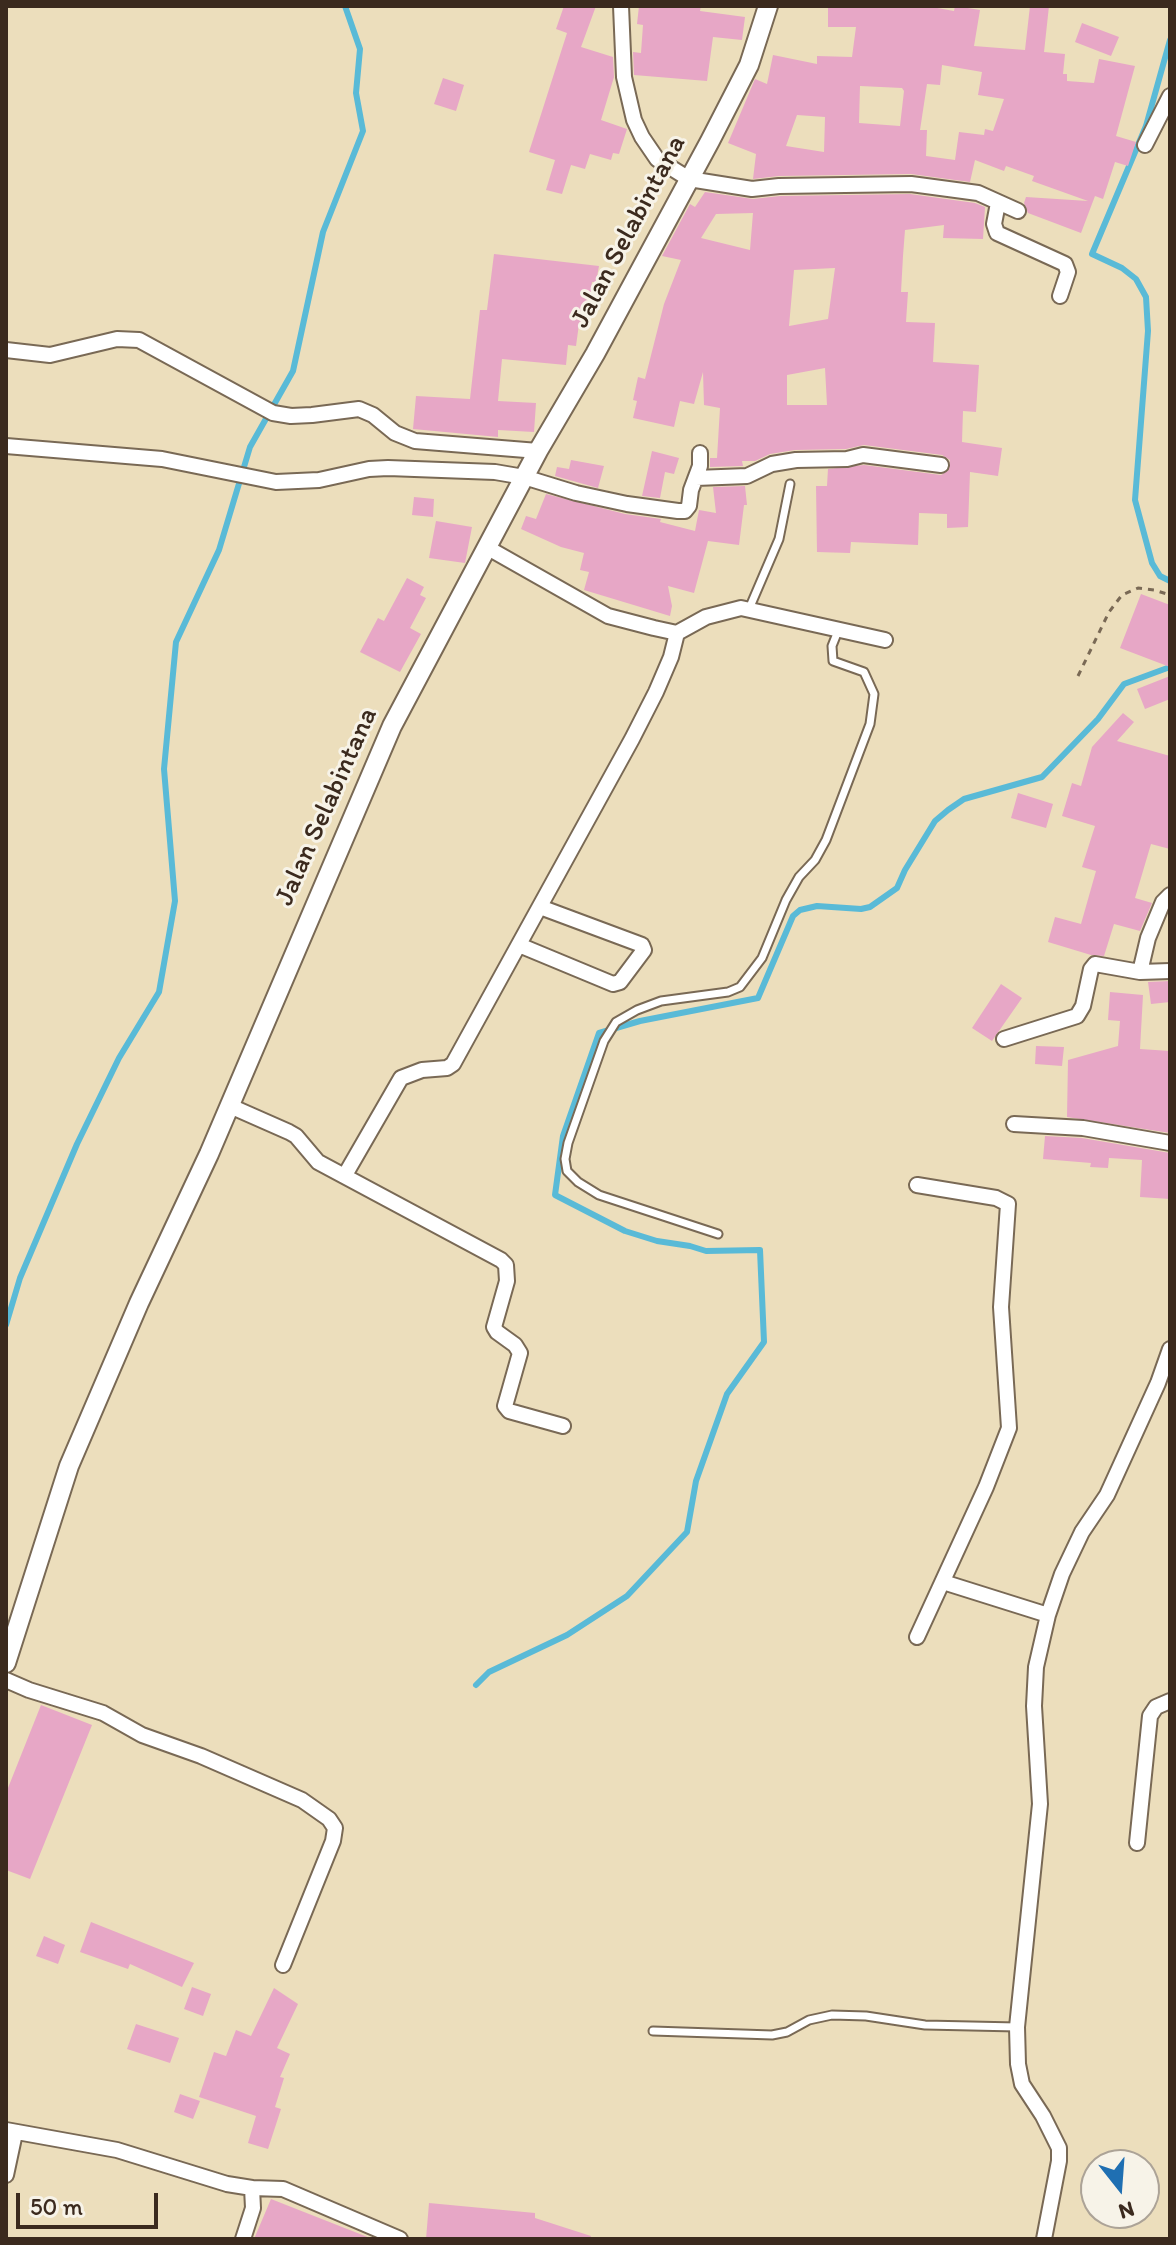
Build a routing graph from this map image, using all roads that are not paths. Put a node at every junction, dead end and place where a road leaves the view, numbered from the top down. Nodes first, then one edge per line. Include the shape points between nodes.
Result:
1 (621, 6) edge
2 (768, 6) edge
3 (1170, 96) edge
4 (1145, 145) dead end
5 (689, 179) junction
6 (998, 203) junction
7 (1018, 211) dead end
8 (1060, 296) dead end
9 (6, 350) edge
10 (6, 446) edge
11 (538, 451) junction
12 (700, 453) dead end
13 (941, 465) dead end
14 (524, 477) junction
15 (696, 478) junction
16 (790, 484) dead end
17 (488, 548) junction
18 (749, 609) junction
19 (838, 631) junction
20 (677, 633) junction
21 (885, 640) dead end
22 (1170, 895) edge
23 (540, 907) junction
24 (519, 945) junction
25 (1170, 971) edge
26 (1140, 972) junction
27 (1004, 1039) dead end
28 (230, 1106) junction
29 (1014, 1124) dead end
30 (1170, 1143) edge
31 (345, 1175) junction
32 (917, 1185) dead end
33 (718, 1234) dead end
34 (1170, 1349) edge
35 (563, 1426) dead end
36 (943, 1582) junction
37 (1048, 1615) junction
38 (917, 1637) dead end
39 (6, 1663) edge
40 (6, 1680) edge
41 (1170, 1701) edge
42 (1137, 1843) dead end
43 (283, 1965) dead end
44 (1017, 2027) junction
45 (653, 2031) dead end
46 (11, 2131) edge
47 (6, 2175) edge
48 (252, 2188) junction
49 (243, 2239) edge
50 (400, 2239) edge
51 (1044, 2239) edge

1 - 5 street via 624,77 634,120 657,159
2 - 5 street, Jalan Selabintana via 749,65
3 - 4 street
5 - 6 street via 752,189 911,184 978,193
5 - 11 street, Jalan Selabintana
6 - 7 street
6 - 8 street via 997,233 1065,264 1068,272
9 - 11 street via 50,355 117,339 139,340 273,413 359,409 415,441
10 - 14 street via 162,459 276,482 388,468
11 - 14 street, Jalan Selabintana
12 - 15 street
13 - 15 street via 863,455 772,464 747,476
14 - 15 street via 588,496 685,511
14 - 17 street, Jalan Selabintana
16 - 18 lane via 779,539
17 - 20 street via 608,616
17 - 28 street, Jalan Selabintana via 392,726
18 - 19 street
18 - 20 street via 719,612
19 - 21 street
19 - 33 lane via 833,661 864,672 874,694 870,724 826,840 799,877 762,958 740,987 661,1001 616,1022 604,1041 567,1151 567,1171 599,1195
20 - 23 street via 656,692
22 - 26 street via 1148,938
23 - 24 street
23 - 24 street via 644,950 613,984
24 - 31 street via 453,1064 401,1078
25 - 26 street
26 - 27 street via 1095,964 1077,1016
28 - 31 street via 296,1136 318,1162
28 - 39 street, Jalan Selabintana via 69,1466
29 - 30 street via 1083,1128
31 - 35 street via 506,1265 507,1281 494,1327 520,1353 505,1406
32 - 36 street via 1002,1199 1008,1207 1001,1307 1009,1428
34 - 37 street via 1107,1495 1062,1574
36 - 37 street
36 - 38 street
37 - 44 street via 1036,1667 1040,1804
40 - 43 street via 103,1713 142,1735 302,1800 329,1819 335,1828 333,1841
41 - 42 street via 1150,1716
44 - 45 lane via 832,2015 772,2035
44 - 51 street via 1022,2084 1059,2148
46 - 47 street
46 - 48 street via 117,2150
48 - 49 street via 253,2208
48 - 50 street via 283,2189

